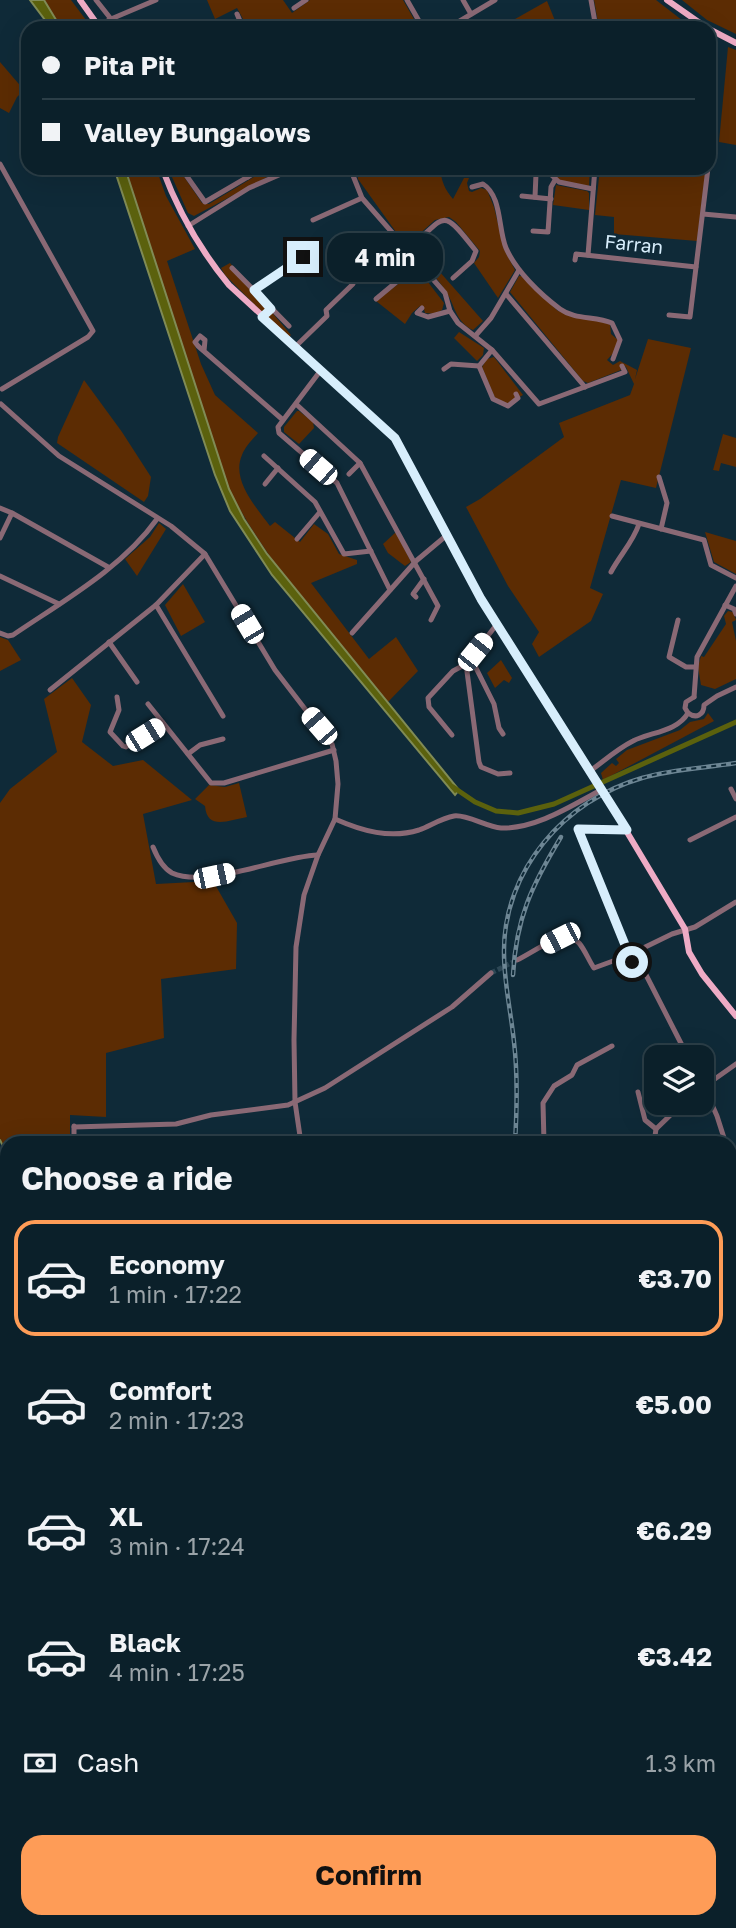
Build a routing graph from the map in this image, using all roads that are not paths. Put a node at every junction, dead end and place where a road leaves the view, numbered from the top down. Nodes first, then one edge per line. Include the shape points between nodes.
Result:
1 (80, 0) edge
2 (96, 0) edge
3 (156, 0) edge
4 (306, 0) edge
5 (407, 0) edge
6 (463, 0) edge
7 (495, 0) edge
8 (591, 0) edge
9 (667, 0) edge
10 (293, 8) dead end
11 (471, 14) junction
12 (237, 15) dead end
13 (111, 19) junction
14 (96, 21) edge
15 (108, 21) edge
16 (240, 21) edge
17 (419, 21) edge
18 (460, 21) edge
19 (595, 21) edge
20 (698, 21) edge
21 (716, 32) edge
22 (736, 43) edge
23 (0, 164) edge
24 (165, 175) edge
25 (186, 175) edge
26 (251, 175) edge
27 (274, 175) edge
28 (353, 175) edge
29 (536, 175) edge
30 (550, 175) edge
31 (594, 175) edge
32 (707, 175) edge
33 (248, 177) joint
34 (555, 180) junction
35 (472, 187) dead end
36 (593, 189) junction
37 (522, 196) dead end
38 (535, 197) junction
39 (362, 198) junction
40 (551, 198) junction
41 (703, 214) junction
42 (736, 217) edge
43 (313, 220) dead end
44 (188, 226) junction
45 (533, 231) dead end
46 (391, 233) junction
47 (407, 250) junction
48 (588, 255) junction
49 (303, 257) dead end
50 (575, 260) dead end
51 (346, 264) dead end
52 (418, 264) junction
53 (696, 267) junction
54 (232, 268) dead end
55 (519, 270) junction
56 (453, 278) dead end
57 (353, 284) dead end
58 (254, 290) junction
59 (506, 294) junction
60 (376, 299) dead end
61 (422, 307) dead end
62 (271, 309) junction
63 (450, 311) junction
64 (669, 315) dead end
65 (262, 317) junction
66 (289, 326) dead end
67 (476, 335) junction
68 (295, 347) junction
69 (492, 350) junction
70 (204, 351) dead end
71 (613, 359) dead end
72 (479, 366) junction
73 (622, 366) dead end
74 (444, 369) dead end
75 (321, 370) junction
76 (585, 387) junction
77 (1, 388) edge
78 (516, 394) dead end
79 (1, 404) edge
80 (296, 404) junction
81 (283, 420) junction
82 (264, 456) dead end
83 (360, 463) junction
84 (278, 468) junction
85 (349, 474) dead end
86 (659, 477) dead end
87 (265, 484) dead end
88 (0, 508) edge
89 (320, 512) junction
90 (12, 513) junction
91 (612, 516) dead end
92 (157, 519) junction
93 (639, 524) junction
94 (661, 529) junction
95 (447, 535) junction
96 (0, 538) edge
97 (297, 539) dead end
98 (371, 551) junction
99 (205, 554) junction
100 (416, 561) junction
101 (108, 567) junction
102 (611, 572) dead end
103 (0, 576) edge
104 (736, 578) edge
105 (424, 579) junction
106 (736, 586) edge
107 (390, 590) junction
108 (416, 597) dead end
109 (59, 604) junction
110 (156, 605) junction
111 (725, 605) junction
112 (736, 614) edge
113 (431, 620) dead end
114 (678, 620) dead end
115 (497, 624) junction
116 (0, 633) edge
117 (352, 633) dead end
118 (109, 642) junction
119 (466, 664) junction
120 (695, 667) junction
121 (137, 682) dead end
122 (736, 687) edge
123 (50, 690) dead end
124 (117, 697) dead end
125 (694, 697) junction
126 (148, 704) dead end
127 (704, 705) junction
128 (688, 713) junction
129 (223, 716) dead end
130 (163, 723) junction
131 (503, 734) dead end
132 (452, 735) dead end
133 (223, 739) dead end
134 (334, 750) junction
135 (188, 754) junction
136 (590, 771) junction
137 (510, 774) dead end
138 (731, 789) dead end
139 (603, 792) junction
140 (736, 799) edge
141 (736, 817) edge
142 (335, 819) junction
143 (627, 830) junction
144 (690, 840) dead end
145 (153, 848) dead end
146 (318, 855) junction
147 (736, 902) edge
148 (685, 929) junction
149 (521, 958) tunnel mouth
150 (632, 962) junction
151 (491, 973) tunnel mouth
152 (736, 1016) edge
153 (682, 1045) edge
154 (612, 1046) dead end
155 (736, 1063) edge
156 (714, 1078) edge
157 (638, 1092) dead end
158 (295, 1102) junction
159 (714, 1108) edge
160 (671, 1115) edge
161 (656, 1129) junction
162 (74, 1136) edge
163 (299, 1136) edge
164 (544, 1136) edge
165 (655, 1136) edge
166 (723, 1136) edge

1 - 14 main road
2 - 13 street
3 - 13 street
4 - 10 street
5 - 17 street
6 - 11 street
7 - 11 street
8 - 19 street
9 - 20 main road
11 - 18 street
12 - 16 street
13 - 15 street
21 - 22 main road
23 - 77 street via 93,331
24 - 44 main road
25 - 33 street via 205,202
26 - 33 street
27 - 44 street
28 - 39 street
29 - 38 street
30 - 34 street
31 - 36 street
32 - 41 street
34 - 36 street
34 - 40 street
35 - 55 street via 482,184 491,190 506,247
36 - 48 street
37 - 38 street
38 - 40 street
39 - 43 street
39 - 46 street
40 - 45 street via 548,232
41 - 42 street
41 - 53 street
44 - 65 main road via 210,262
46 - 47 street
46 - 51 street
47 - 52 street
47 - 56 street via 436,223 452,221 477,251
48 - 50 street, Farran via 576,254
48 - 53 street, Farran
49 - 58 street
52 - 60 street
52 - 63 street via 445,293
53 - 64 street via 690,317
54 - 58 street
55 - 59 street
55 - 71 street via 560,309 611,323 620,340
57 - 68 street
58 - 62 street
59 - 67 street
59 - 76 street
61 - 63 street via 417,313 428,317
62 - 65 street
62 - 66 street
63 - 67 street
65 - 68 main road
67 - 69 street
68 - 75 main road
69 - 72 street
69 - 76 street via 539,404
70 - 81 street
72 - 74 street via 451,364
72 - 78 street via 493,399 509,406 519,398
73 - 76 street via 625,372
75 - 80 street
75 - 95 main road via 395,438
77 - 79 street
79 - 92 street via 59,456
80 - 81 street
80 - 83 street
81 - 98 street via 279,433 337,483
82 - 84 street
83 - 85 street
83 - 100 street
84 - 87 street
84 - 89 street
86 - 94 street via 667,503
88 - 90 street
89 - 97 street
89 - 98 street via 344,554
90 - 96 street
90 - 101 street
91 - 93 street
92 - 99 street
92 - 101 street via 139,542
93 - 94 street
93 - 102 street
94 - 104 street via 704,540 711,565
95 - 100 street
95 - 115 main road
98 - 107 street
99 - 110 street
99 - 134 street via 275,670
100 - 105 street
100 - 107 street
101 - 109 street
103 - 109 street
105 - 108 street via 413,594
105 - 113 street via 439,606
106 - 111 street
107 - 117 street
109 - 116 street via 13,635
110 - 118 street
110 - 129 street
111 - 112 street
111 - 120 street
114 - 120 street via 670,657
115 - 119 street
115 - 136 main road
118 - 121 street
118 - 123 street
119 - 131 street via 476,668
119 - 132 street via 428,698 429,707
119 - 137 street via 479,762 498,774
120 - 125 street
122 - 127 street
124 - 130 street via 119,710 110,732 123,746
125 - 127 street
125 - 128 street via 686,702
126 - 130 street
127 - 128 street via 699,715
128 - 136 street via 674,726 633,741
130 - 135 street
133 - 135 street via 200,745
134 - 135 street via 224,783 211,783
134 - 142 street via 338,784
136 - 139 main road
138 - 140 street
139 - 142 street via 513,827 499,828 456,815 394,835
139 - 143 main road
141 - 144 street
142 - 146 street
143 - 148 main road
143 - 150 street via 578,829
145 - 146 street via 172,873 190,877
146 - 158 street via 299,914
147 - 148 street
148 - 150 street via 633,953
148 - 152 main road via 689,952
149 - 150 street via 569,938 578,942 594,968 612,961
150 - 153 street via 643,970
151 - 158 street via 452,1007 325,1088
154 - 164 street via 577,1065 572,1075 554,1086 543,1103
155 - 156 street
157 - 161 street via 645,1120
158 - 162 street via 176,1124 74,1126
158 - 163 street
159 - 166 street
160 - 161 street
161 - 165 street

